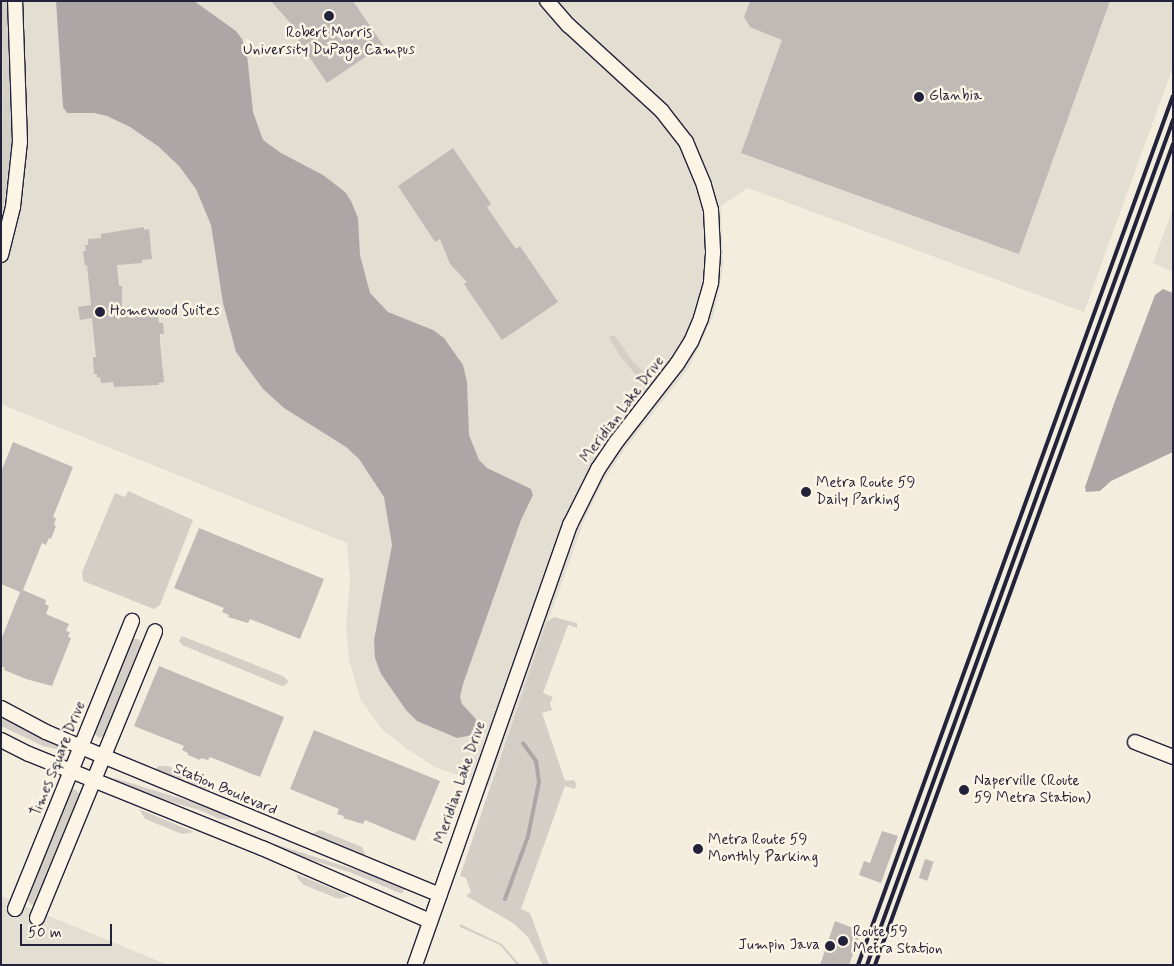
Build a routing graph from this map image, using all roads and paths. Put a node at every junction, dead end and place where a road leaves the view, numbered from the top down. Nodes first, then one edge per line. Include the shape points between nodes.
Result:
1 (15, 1) edge
2 (547, 1) edge
3 (1, 255) edge
4 (132, 621) dead end
5 (156, 631) dead end
6 (1, 708) edge
7 (1, 740) edge
8 (1135, 742) dead end
9 (81, 747) junction
10 (104, 757) junction
11 (1173, 757) edge
12 (71, 771) junction
13 (94, 781) junction
14 (440, 895) junction
15 (15, 909) dead end
16 (37, 918) dead end
17 (430, 921) junction
18 (414, 965) edge

1 - 3 street via 20,142 13,207
2 - 14 street, Meridian Lake Drive via 580,36 656,105 686,142 702,177 711,210 711,282 691,342 678,364 598,469 570,525
4 - 9 street, Times Square Drive
5 - 10 street
6 - 9 street, Station Boulevard
7 - 12 street
8 - 11 street
9 - 10 street, Station Boulevard
9 - 12 street, Times Square Drive
10 - 13 street
10 - 14 street, Station Boulevard
12 - 13 street
12 - 15 street, Times Square Drive
13 - 16 street
13 - 17 street via 262,848
14 - 17 street, Meridian Lake Drive
17 - 18 street, Meridian Lake Drive

